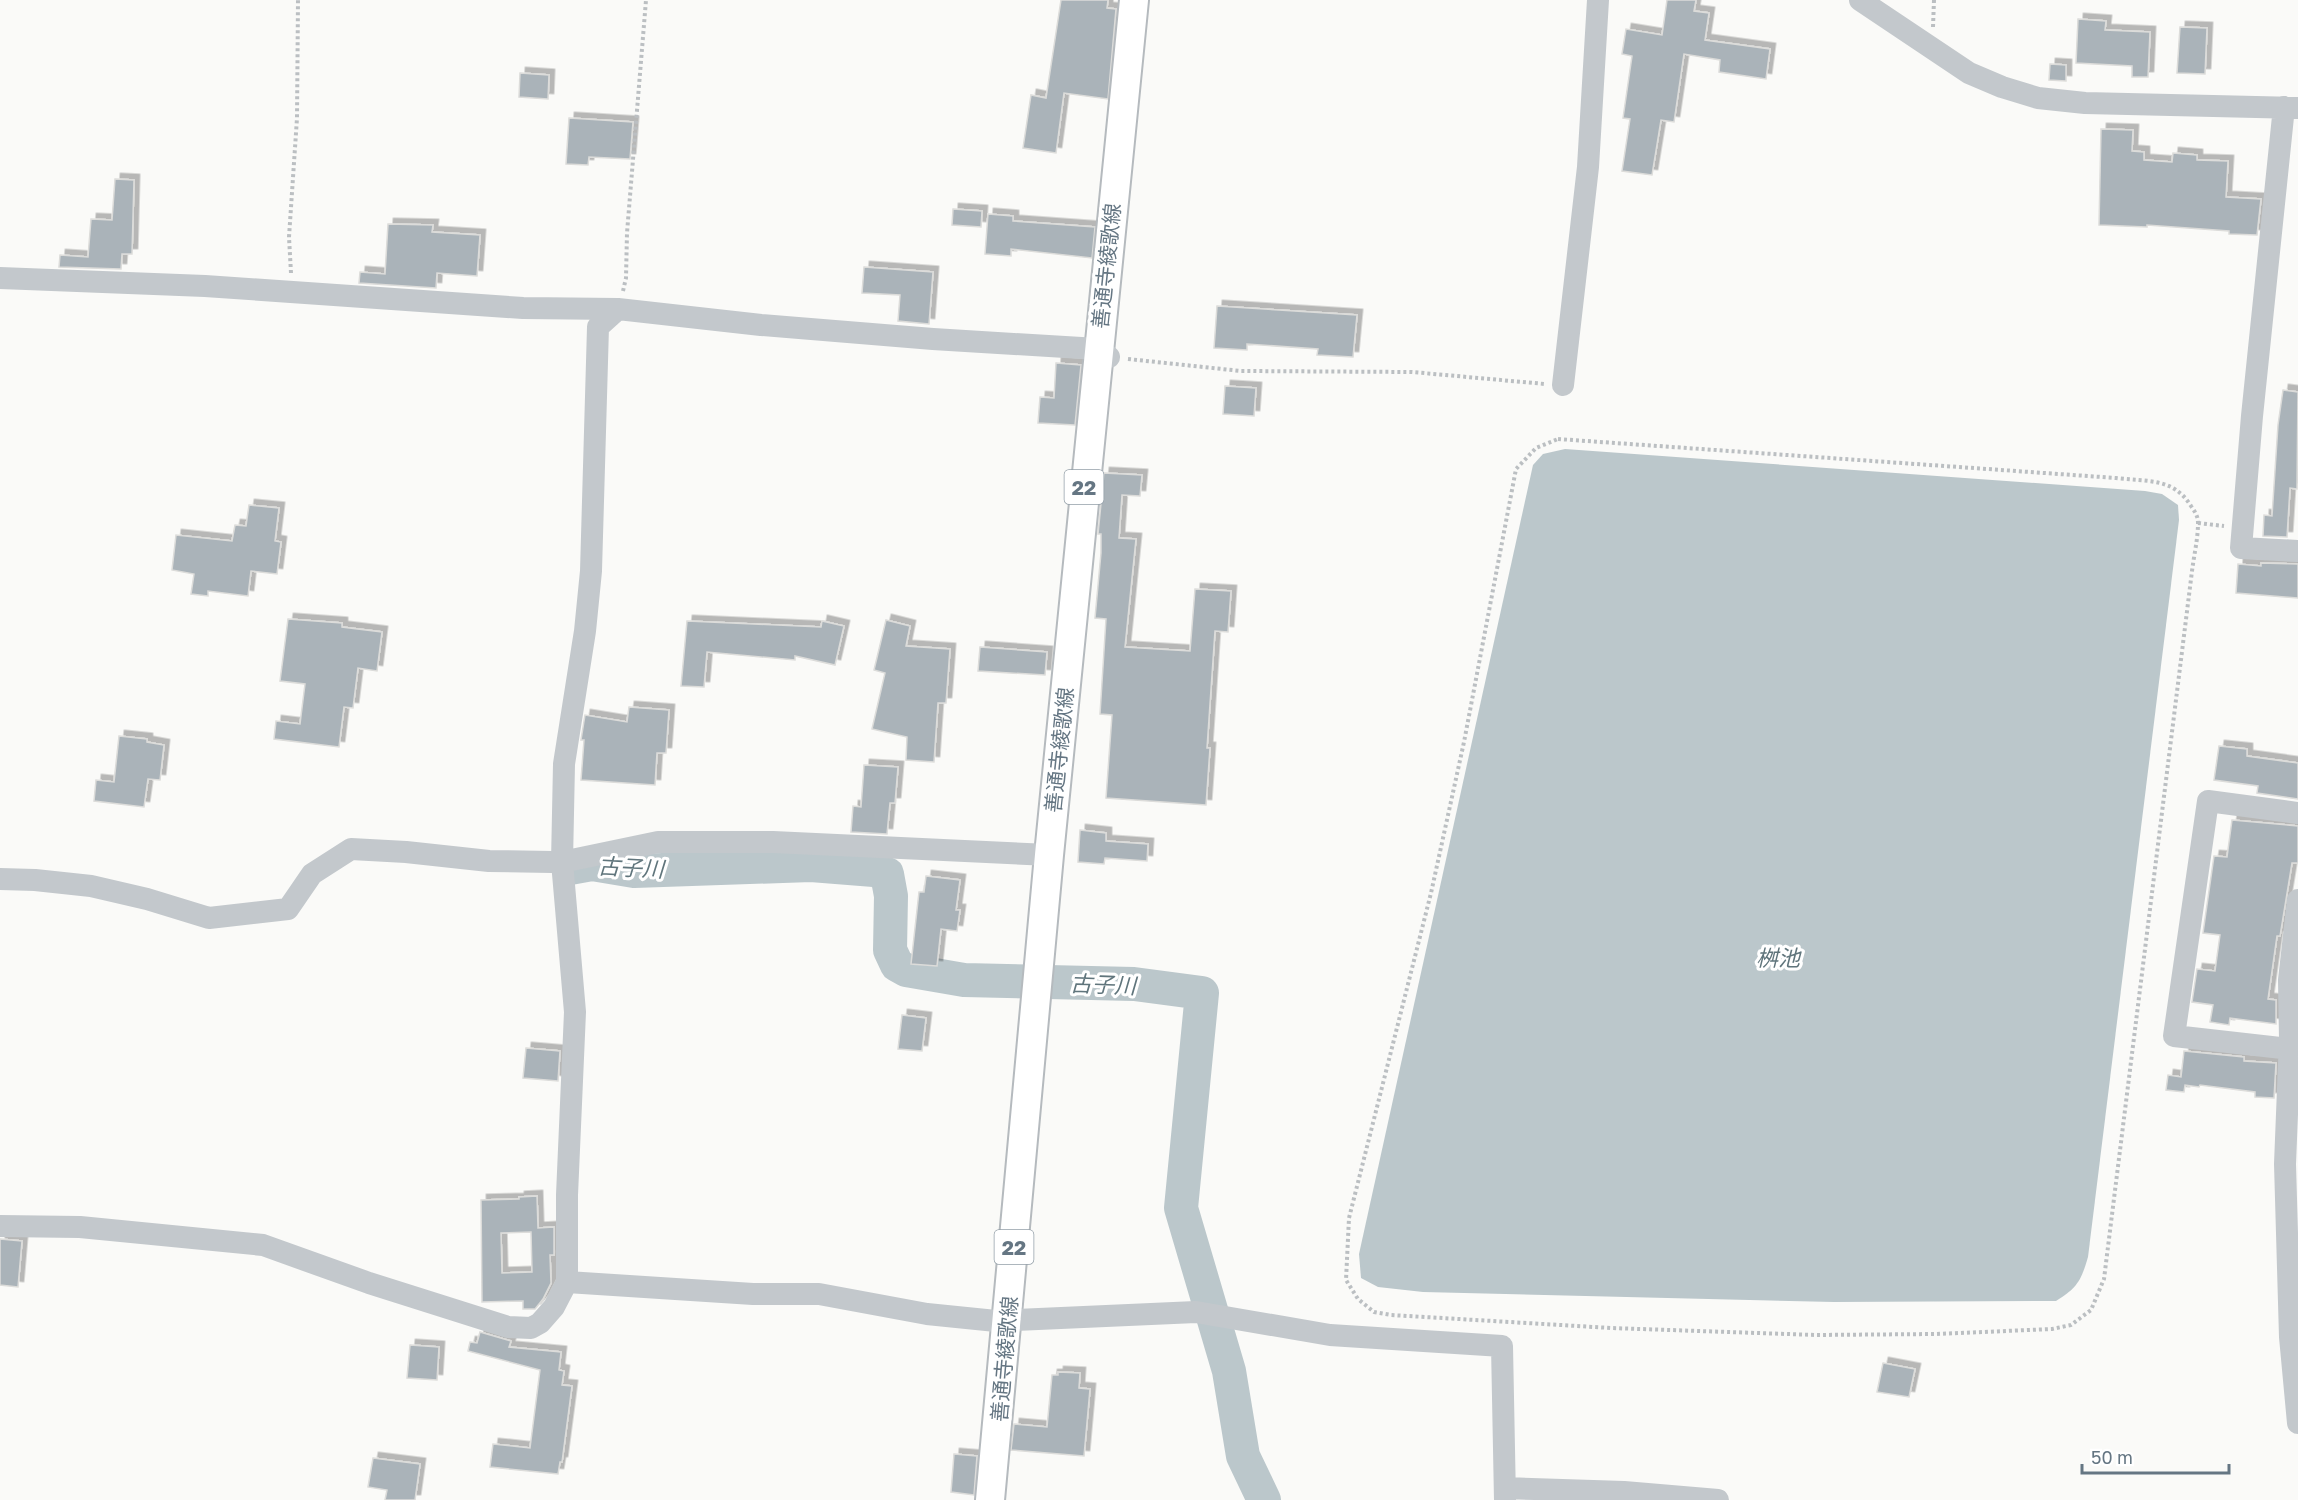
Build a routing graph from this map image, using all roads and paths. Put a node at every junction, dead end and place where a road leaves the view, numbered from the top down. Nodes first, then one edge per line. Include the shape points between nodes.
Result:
1 (298, 0) edge
2 (646, 0) edge
3 (1134, 0) edge
4 (1598, 0) edge
5 (1860, 0) edge
6 (2291, 107) edge
7 (0, 278) edge
8 (293, 292) junction
9 (618, 309) junction
10 (1104, 353) junction
11 (1563, 385) joint
12 (2198, 523) junction
13 (2222, 526) dead end
14 (2298, 551) edge
15 (2298, 813) edge
16 (1049, 855) junction
17 (562, 862) junction
18 (0, 879) edge
19 (2298, 900) edge
20 (2293, 1042) edge
21 (0, 1226) edge
22 (567, 1282) junction
23 (1007, 1320) junction
24 (2298, 1423) edge
25 (1505, 1494) edge
26 (990, 1500) edge
27 (1718, 1500) edge

1 - 8 path via 297,118 289,237
2 - 9 path via 626,278
3 - 10 main road, 善通寺綾歌線 / 22
4 - 11 street via 1588,167
5 - 6 street via 1970,73 2038,98 2085,103
6 - 14 street via 2252,416 2241,548
7 - 8 street via 84,279
8 - 9 street via 523,309
9 - 10 street via 761,325
9 - 17 street via 598,327 591,571 564,764
10 - 11 path via 1241,371 1412,372
10 - 16 main road, 善通寺綾歌線 / 22
12 - 12 path via 2104,1279 2091,1310 2071,1324 2052,1329 1816,1335 1391,1315 1374,1312 1358,1299 1347,1280 1349,1218 1431,893 1516,469 1536,448 1558,439 2116,478 2175,487 2191,505
12 - 13 path
15 - 20 street via 2208,801 2174,1036
16 - 17 street via 773,842 658,842
16 - 23 main road, 善通寺綾歌線 / 22
17 - 18 street via 489,861 351,849 312,874 288,909 209,918 92,886
17 - 22 street via 575,1012
19 - 20 street via 2289,980
20 - 24 street via 2285,1164 2290,1337
21 - 22 street via 80,1227 262,1245 508,1328 531,1328 540,1323
22 - 23 street via 753,1294 819,1294 927,1314
23 - 25 street via 1196,1312 1330,1335 1502,1346
23 - 26 main road, 善通寺綾歌線 / 22
25 - 27 street via 1624,1492

